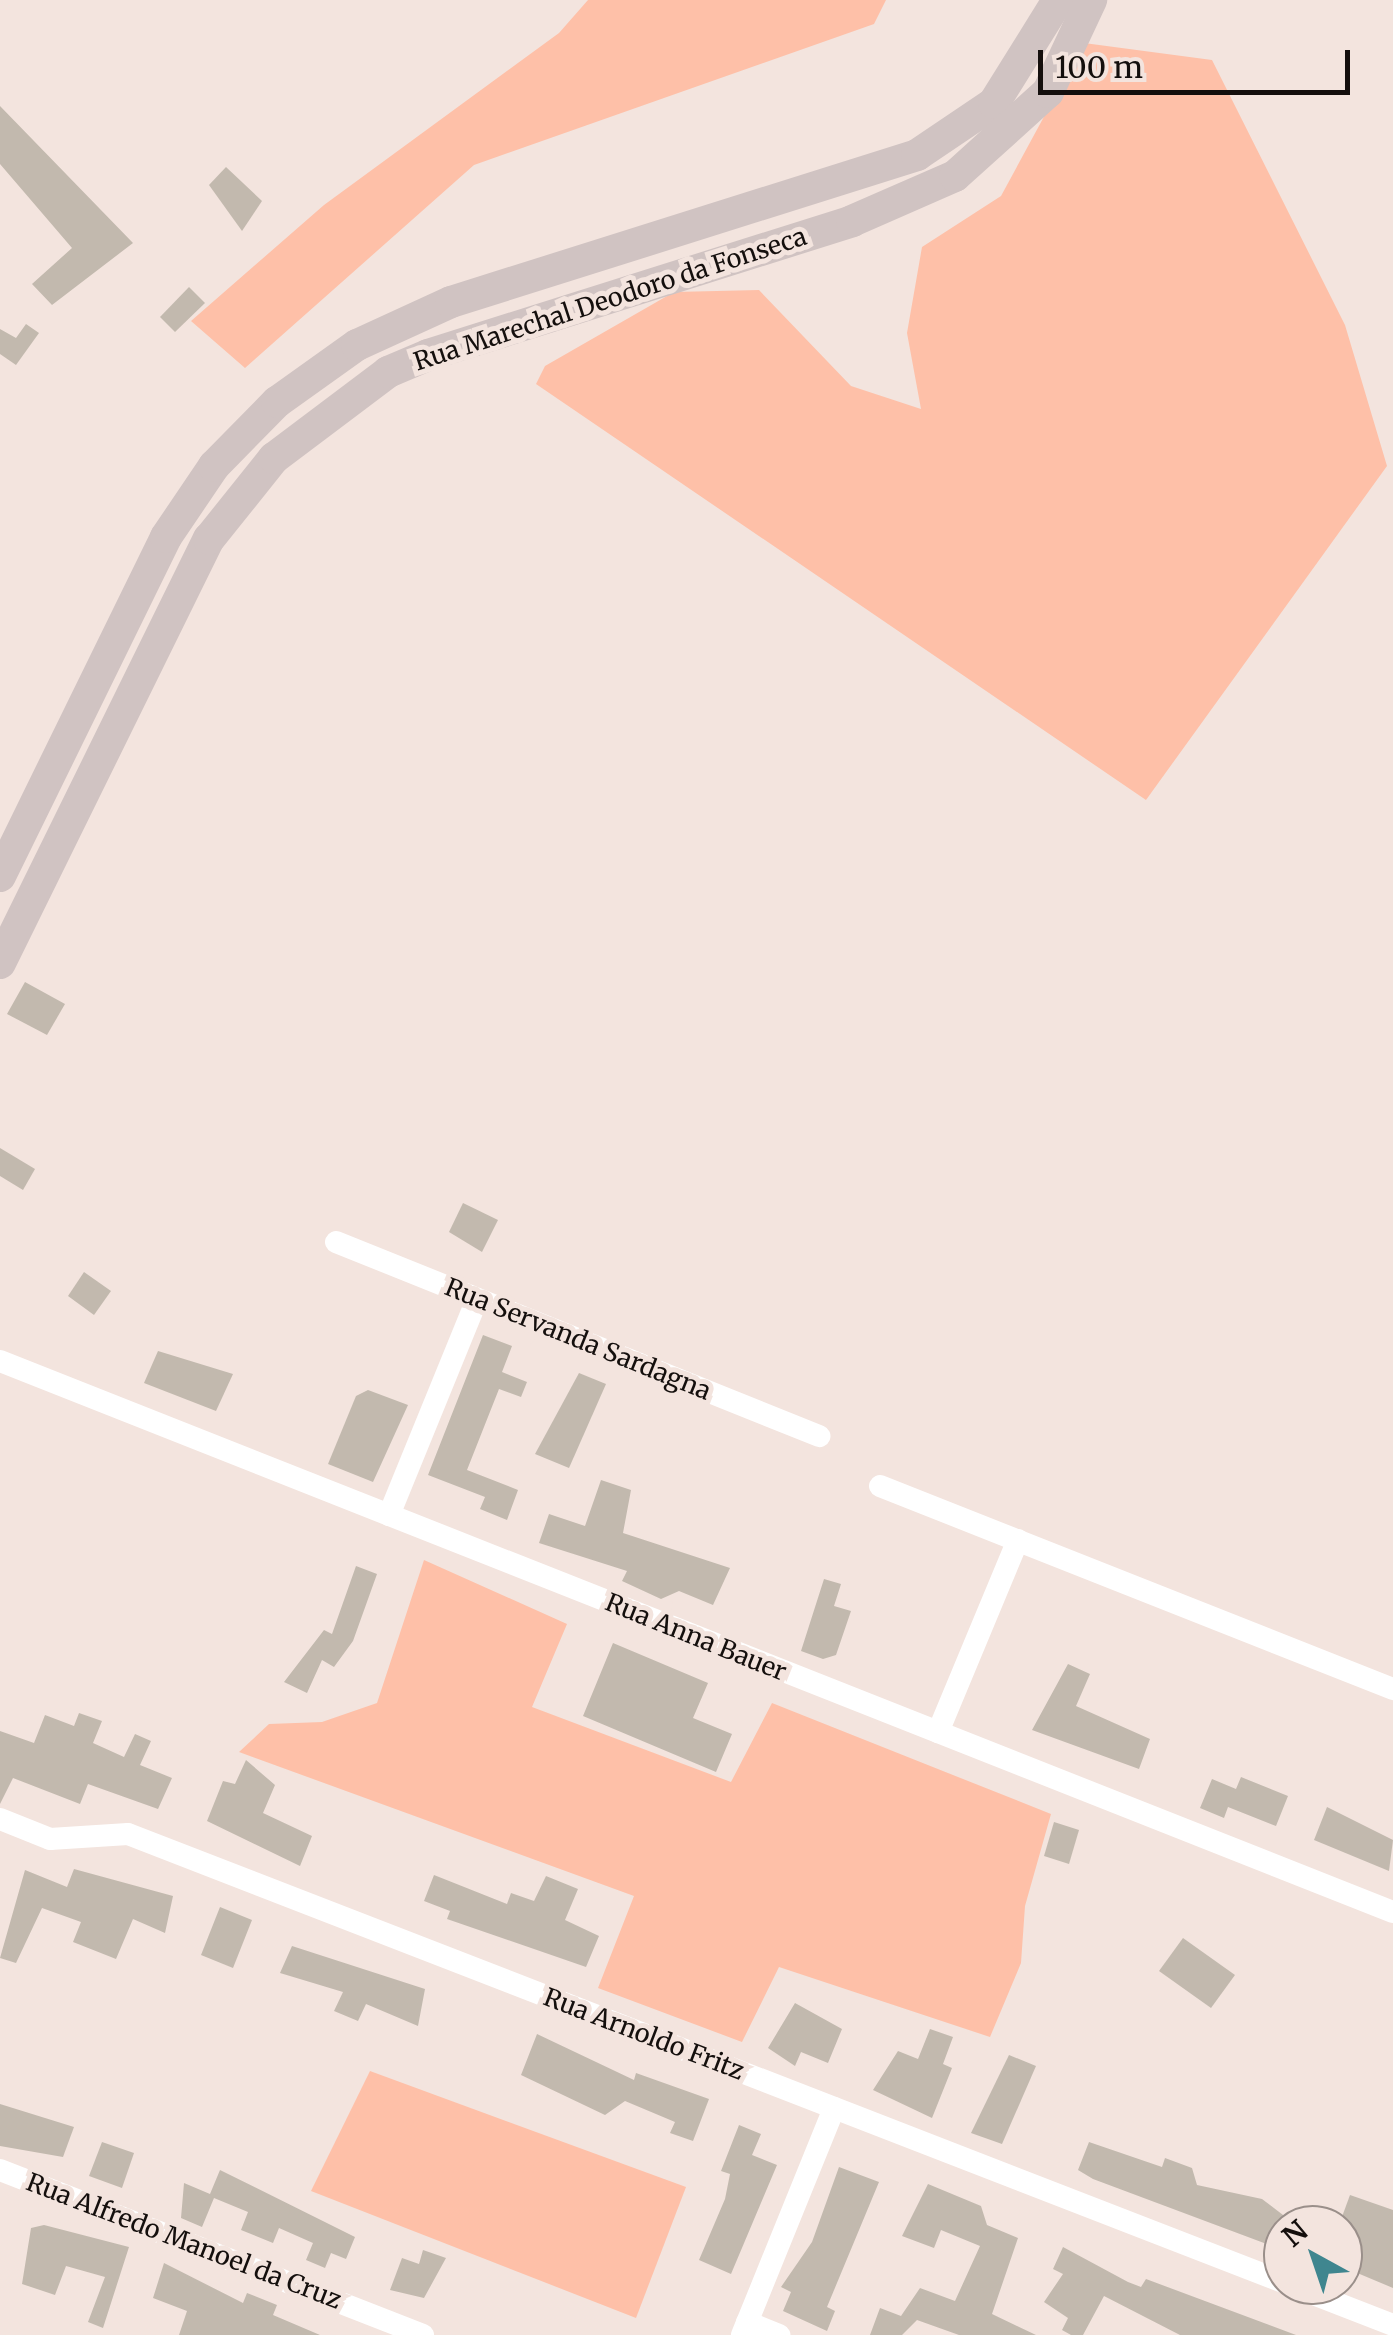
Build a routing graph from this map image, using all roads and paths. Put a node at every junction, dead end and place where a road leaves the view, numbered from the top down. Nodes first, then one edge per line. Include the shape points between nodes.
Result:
1 (1058, 0) edge
2 (1091, 0) edge
3 (810, 194) junction
4 (822, 230) junction
5 (246, 430) junction
6 (274, 458) junction
7 (10, 855) edge
8 (54, 862) junction
9 (0, 876) edge
10 (0, 911) edge
11 (0, 963) edge
12 (336, 1242) dead end
13 (478, 1299) junction
14 (0, 1361) edge
15 (819, 1436) dead end
16 (880, 1486) dead end
17 (389, 1515) junction
18 (1018, 1540) junction
19 (1393, 1688) edge
20 (938, 1732) junction
21 (0, 1819) edge
22 (1393, 1912) edge
23 (834, 2108) junction
24 (0, 2170) edge
25 (1263, 2274) edge
26 (1342, 2305) edge
27 (1393, 2325) edge
28 (745, 2328) edge
29 (423, 2335) edge
30 (780, 2335) edge

1 - 3 main road, Rua Marechal Deodoro da Fonseca via 1020,71 963,128
2 - 4 main road, Rua Marechal Deodoro da Fonseca via 1048,92 997,147 912,198
3 - 4 main road
3 - 5 main road, Rua Marechal Deodoro da Fonseca via 407,321 311,374
4 - 6 main road, Rua Marechal Deodoro da Fonseca via 428,355 388,372
5 - 6 main road
5 - 7 main road, Rua Marechal Deodoro da Fonseca via 166,536
6 - 8 main road, Rua Marechal Deodoro da Fonseca via 209,539
7 - 9 main road, Rua Marechal Deodoro da Fonseca
8 - 10 main road
8 - 11 main road, Rua Marechal Deodoro da Fonseca
12 - 13 street, Rua Servanda Sardagna
13 - 15 street, Rua Servanda Sardagna
13 - 17 street
14 - 17 street, Rua Anna Bauer
16 - 18 street
17 - 20 street, Rua Anna Bauer
18 - 19 street
18 - 20 street
20 - 22 street, Rua Anna Bauer
21 - 23 street, Rua Arnoldo Fritz via 50,1838 128,1834
23 - 25 street, Rua Arnoldo Fritz
23 - 28 street
24 - 29 street, Rua Alfredo Manoel da Cruz
26 - 27 street
28 - 30 street

